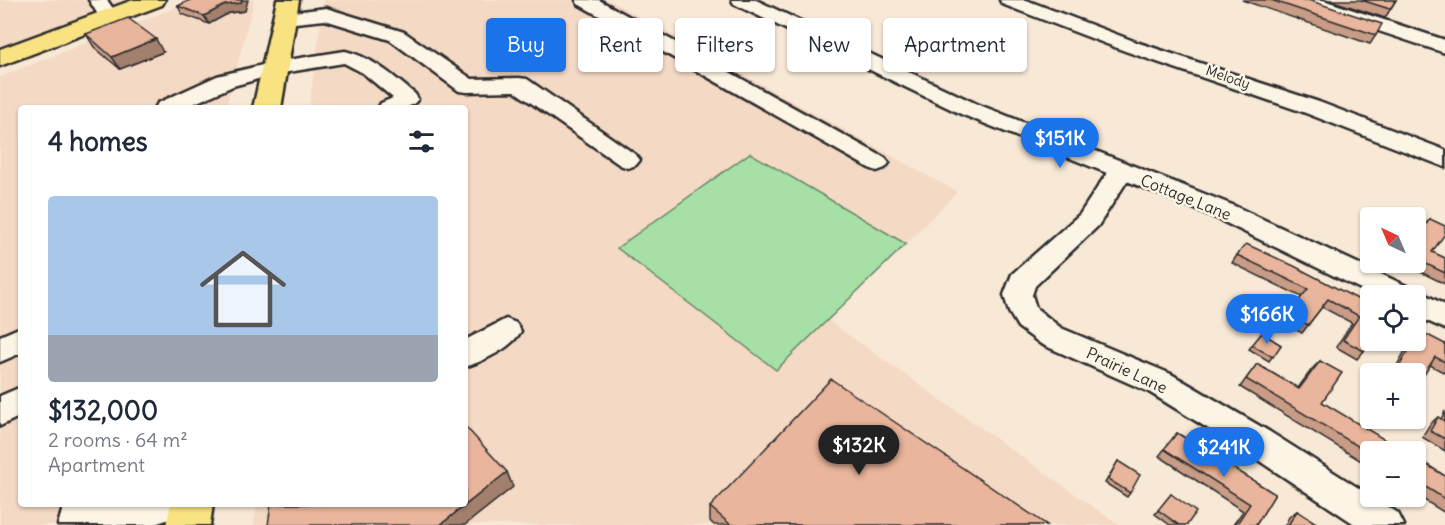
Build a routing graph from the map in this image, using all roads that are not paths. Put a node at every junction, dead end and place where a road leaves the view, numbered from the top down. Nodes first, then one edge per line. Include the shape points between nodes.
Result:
1 (154, 0) edge
2 (585, 0) edge
3 (741, 0) edge
4 (1009, 0) edge
5 (1304, 0) edge
6 (103, 9) edge
7 (286, 9) edge
8 (1445, 47) edge
9 (0, 58) edge
10 (275, 68) junction
11 (175, 105) edge
12 (268, 105) edge
13 (395, 105) edge
14 (1445, 159) edge
15 (628, 160) dead end
16 (877, 163) dead end
17 (1121, 171) junction
18 (1378, 285) edge
19 (1426, 308) edge
20 (1445, 318) edge
21 (506, 331) dead end
22 (18, 341) edge
23 (0, 350) edge
24 (468, 354) edge
25 (18, 402) edge
26 (0, 412) edge
27 (80, 507) edge
28 (158, 507) edge
29 (191, 507) edge
30 (76, 525) edge
31 (92, 525) edge
32 (188, 525) edge
33 (1386, 525) edge

1 - 6 main road
2 - 16 street
3 - 17 street, Cottage Lane via 969,110
4 - 14 street, Melody
5 - 8 street
6 - 9 main road
7 - 10 main road
7 - 15 street via 326,14 397,36 467,86 519,84
10 - 11 street via 225,81
10 - 12 main road
10 - 13 street via 345,57 356,60 407,99
17 - 18 street, Cottage Lane via 1221,210
17 - 33 street, Prairie Lane via 1089,220 1022,280 1018,295 1028,320 1051,336 1160,384
19 - 20 street
21 - 24 street
22 - 23 street
25 - 26 street
27 - 30 street
28 - 31 street
29 - 32 main road

